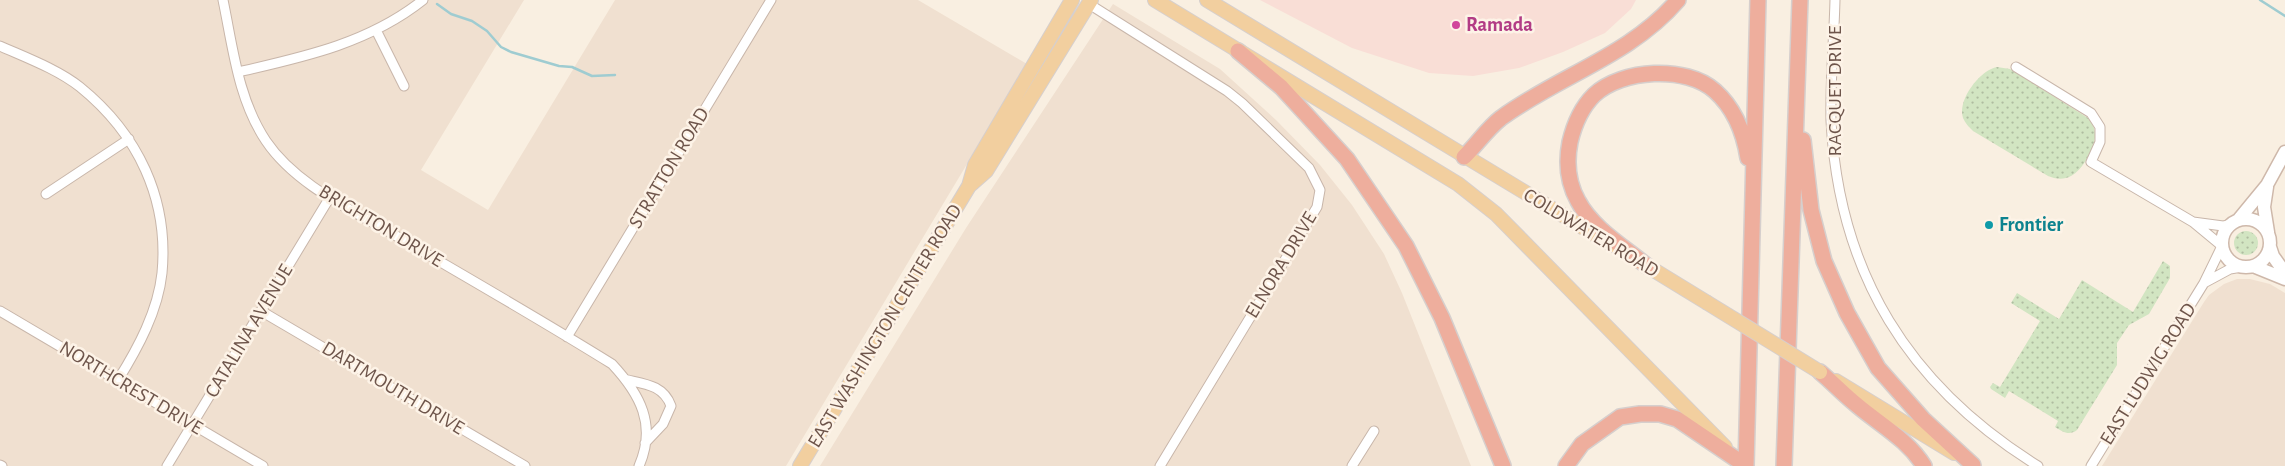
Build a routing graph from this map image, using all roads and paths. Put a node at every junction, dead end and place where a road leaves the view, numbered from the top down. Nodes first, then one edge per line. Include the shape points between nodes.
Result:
1 (223, 0) edge
2 (423, 0) edge
3 (771, 0) edge
4 (1072, 0) edge
5 (1155, 0) edge
6 (1207, 0) edge
7 (1678, 0) edge
8 (1758, 0) edge
9 (1800, 0) edge
10 (1835, 0) edge
11 (1090, 2) edge
12 (376, 30) junction
13 (0, 46) edge
14 (1238, 50) junction
15 (2016, 67) dead end
16 (238, 72) junction
17 (404, 86) dead end
18 (1797, 92) junction
19 (129, 139) junction
20 (2285, 152) edge
21 (1464, 157) junction
22 (2267, 185) junction
23 (969, 186) junction
24 (46, 194) dead end
25 (1752, 194) junction
26 (330, 197) junction
27 (2235, 221) junction
28 (2192, 222) junction
29 (2268, 232) junction
30 (2222, 246) junction
31 (2270, 247) junction
32 (1647, 266) junction
33 (2248, 267) junction
34 (2285, 273) edge
35 (2285, 279) edge
36 (2204, 283) junction
37 (0, 311) edge
38 (261, 311) junction
39 (567, 336) junction
40 (1820, 372) junction
41 (118, 380) junction
42 (628, 380) junction
43 (192, 424) junction
44 (1701, 429) junction
45 (1374, 431) dead end
46 (645, 443) junction
47 (1742, 464) edge
48 (1974, 465) edge
49 (167, 466) edge
50 (263, 466) edge
51 (525, 466) edge
52 (639, 466) edge
53 (800, 466) edge
54 (1160, 466) edge
55 (1352, 466) edge
56 (1504, 466) edge
57 (1566, 466) edge
58 (1784, 466) edge
59 (1924, 466) edge
60 (2038, 466) edge
61 (2092, 466) edge

1 - 16 street, BRIGHTON DRIVE
2 - 12 street
3 - 39 street, STRATTON ROAD
4 - 23 main road, EAST WASHINGTON CENTER ROAD via 975,165
5 - 14 main road, COLDWATER ROAD
6 - 21 main road, COLDWATER ROAD
7 - 21 highway via 1626,46 1499,120
8 - 25 highway
9 - 18 highway
10 - 60 street, RACQUET DRIVE via 1831,120 1835,162 1847,221 1862,268 1890,326 1925,373 1972,419 2007,447
11 - 23 main road, EAST WASHINGTON CENTER ROAD via 986,171
11 - 54 street, ELNORA DRIVE via 1228,91 1308,168 1320,190 1317,207
12 - 16 street via 314,54
12 - 17 street
13 - 19 street via 79,86 108,112
14 - 44 main road, COLDWATER ROAD via 1458,184 1496,214
14 - 56 highway via 1281,87 1347,159 1406,246 1442,318
15 - 28 street via 2091,113 2100,127 2100,142 2091,162
16 - 26 street, BRIGHTON DRIVE via 242,92 267,142 285,163
18 - 48 highway via 1811,210 1824,261 1847,313 1878,368 1923,419
18 - 58 highway
19 - 24 street
19 - 41 street via 153,184 162,225 162,274 150,318
20 - 22 main road
21 - 32 main road, COLDWATER ROAD
22 - 27 main road via 2254,204
22 - 29 main road via 2264,207
23 - 53 main road, EAST WASHINGTON CENTER ROAD
25 - 32 highway via 1747,153 1736,116 1714,90 1689,77 1651,72 1619,80 1594,95 1574,124 1568,151 1568,177 1578,202 1599,227
25 - 47 highway
26 - 38 street, CATALINA AVENUE
26 - 39 street, BRIGHTON DRIVE
27 - 28 street via 2223,226
27 - 29 main road via 2253,219
27 - 30 main road via 2224,233
28 - 30 street
29 - 31 main road
30 - 33 main road via 2230,262
30 - 36 street, EAST LUDWIG ROAD
31 - 33 main road via 2265,258
31 - 34 main road
32 - 40 main road, COLDWATER ROAD, bridge
33 - 35 main road
33 - 36 street, EAST LUDWIG ROAD via 2230,269
36 - 61 street, EAST LUDWIG ROAD
37 - 41 street, NORTHCREST DRIVE
38 - 43 street, CATALINA AVENUE
38 - 51 street, DARTMOUTH DRIVE
39 - 42 street, BRIGHTON DRIVE via 612,364
40 - 48 main road, COLDWATER ROAD
40 - 59 highway via 1916,452
41 - 43 street, NORTHCREST DRIVE
42 - 46 street, BRIGHTON DRIVE via 645,417
42 - 46 street, BRIGHTON DRIVE via 660,390 671,406 663,424
43 - 49 street, CATALINA AVENUE
43 - 50 street, NORTHCREST DRIVE
44 - 47 highway
44 - 57 highway via 1660,414 1620,417 1582,444
45 - 55 street
46 - 52 street, BRIGHTON DRIVE

